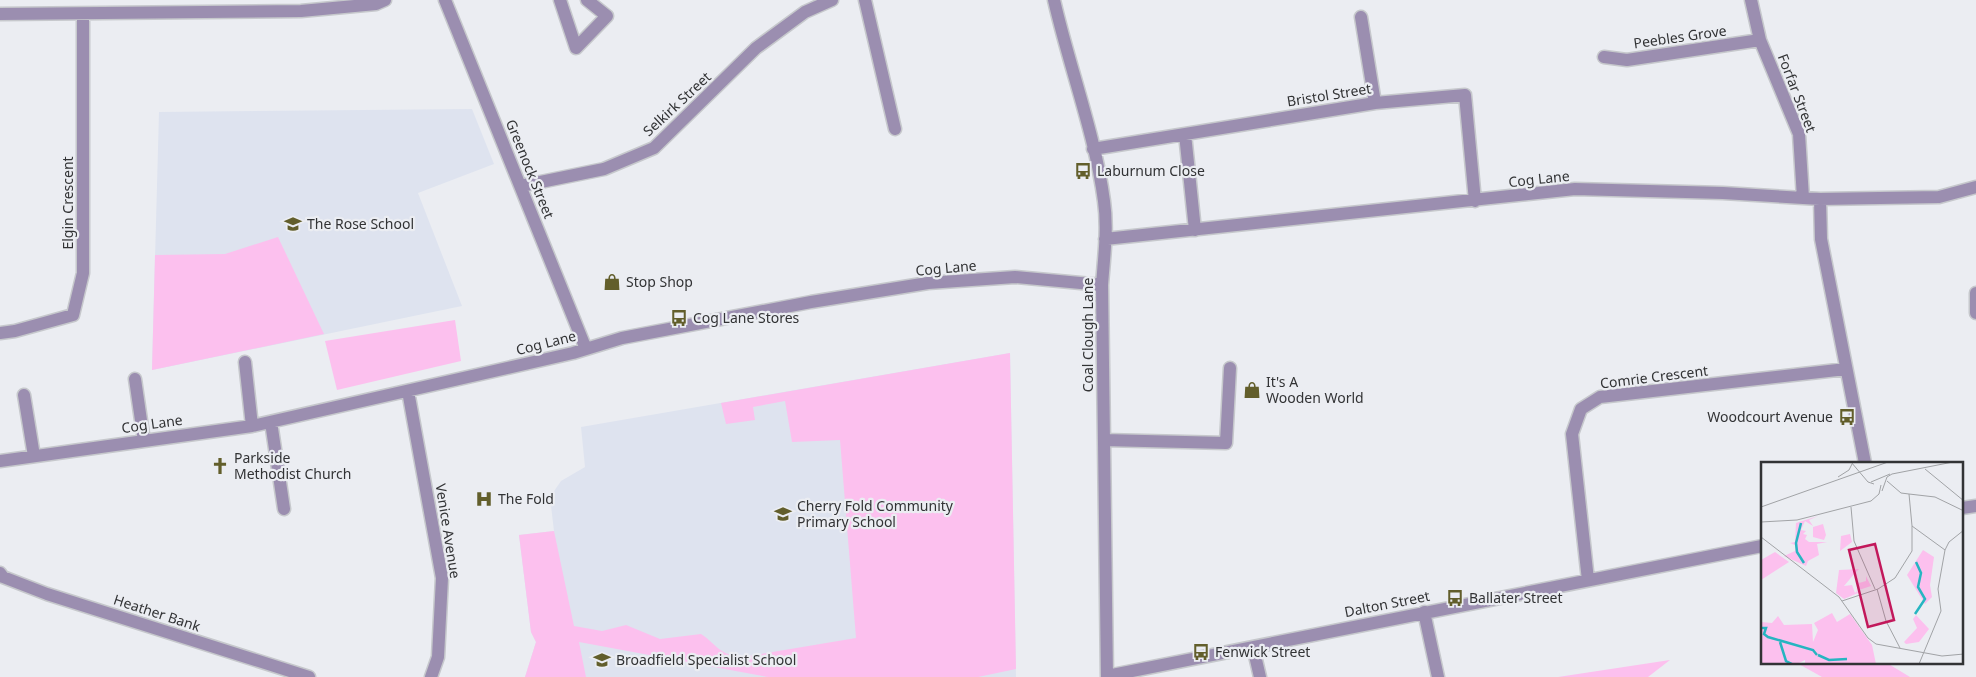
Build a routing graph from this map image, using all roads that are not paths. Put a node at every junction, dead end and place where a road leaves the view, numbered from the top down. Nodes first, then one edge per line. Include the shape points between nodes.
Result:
1 (384, 0) edge
2 (560, 0) edge
3 (586, 0) edge
4 (832, 0) edge
5 (865, 0) edge
6 (1054, 0) edge
7 (1751, 0) edge
8 (451, 1) edge
9 (0, 14) edge
10 (83, 14) junction
11 (1361, 17) dead end
12 (1760, 40) junction
13 (1604, 57) dead end
14 (1375, 103) junction
15 (894, 129) dead end
16 (1185, 134) junction
17 (1093, 149) junction
18 (521, 186) junction
19 (1976, 187) edge
20 (1803, 198) junction
21 (1820, 199) junction
22 (1475, 201) junction
23 (1196, 230) junction
24 (1106, 239) junction
25 (1102, 285) junction
26 (1976, 292) edge
27 (1976, 313) edge
28 (0, 333) edge
29 (586, 348) junction
30 (245, 362) dead end
31 (1230, 368) dead end
32 (1846, 369) junction
33 (135, 379) dead end
34 (408, 391) junction
35 (24, 395) dead end
36 (271, 422) junction
37 (252, 426) junction
38 (1104, 440) junction
39 (144, 441) junction
40 (34, 456) junction
41 (0, 461) edge
42 (1865, 462) edge
43 (284, 509) dead end
44 (1761, 546) edge
45 (0, 573) edge
46 (1588, 580) junction
47 (1424, 612) junction
48 (1253, 647) junction
49 (309, 677) edge
50 (431, 677) edge
51 (1107, 677) edge
52 (1260, 677) edge
53 (1438, 677) edge

1 - 10 street via 376,4 301,12
2 - 3 street via 576,48 607,16
4 - 18 street, Selkirk Street via 806,12 756,48 654,148 604,169
5 - 15 street
6 - 17 street, Coal Clough Lane
7 - 12 street, Forfar Street
8 - 18 street, Greenock Street
9 - 10 street
10 - 28 street, Elgin Crescent via 82,273 74,315
11 - 14 street
12 - 13 street, Peebles Grove via 1627,60
12 - 20 street, Forfar Street via 1799,134
14 - 16 street, Bristol Street
14 - 22 street, Bristol Street via 1465,95
16 - 17 street, Bristol Street
16 - 23 street
17 - 24 street, Coal Clough Lane via 1104,201
18 - 29 street, Greenock Street
19 - 21 street, Cog Lane via 1939,197
20 - 21 street, Cog Lane
20 - 22 street, Cog Lane via 1574,189
21 - 32 street via 1821,239
22 - 23 street, Cog Lane
23 - 24 street, Cog Lane
24 - 25 street, Coal Clough Lane
25 - 29 street, Cog Lane via 1015,277 928,283 632,336
25 - 38 street, Coal Clough Lane
26 - 27 street
29 - 34 street, Cog Lane
30 - 37 street
31 - 38 street via 1226,443
32 - 42 street
32 - 46 street, Comrie Crescent via 1600,397 1581,409 1572,434
33 - 39 street
34 - 36 street, Cog Lane
34 - 50 street, Venice Avenue via 442,578 438,657
35 - 40 street
36 - 37 street, Cog Lane
36 - 43 street
37 - 39 street, Cog Lane
38 - 51 street, Coal Clough Lane
39 - 40 street, Cog Lane
40 - 41 street, Cog Lane
44 - 46 street, Dalton Street
45 - 49 street, Heather Bank via 46,594
46 - 47 street, Dalton Street
47 - 48 street, Dalton Street
47 - 53 street
48 - 51 street, Dalton Street
48 - 52 street

